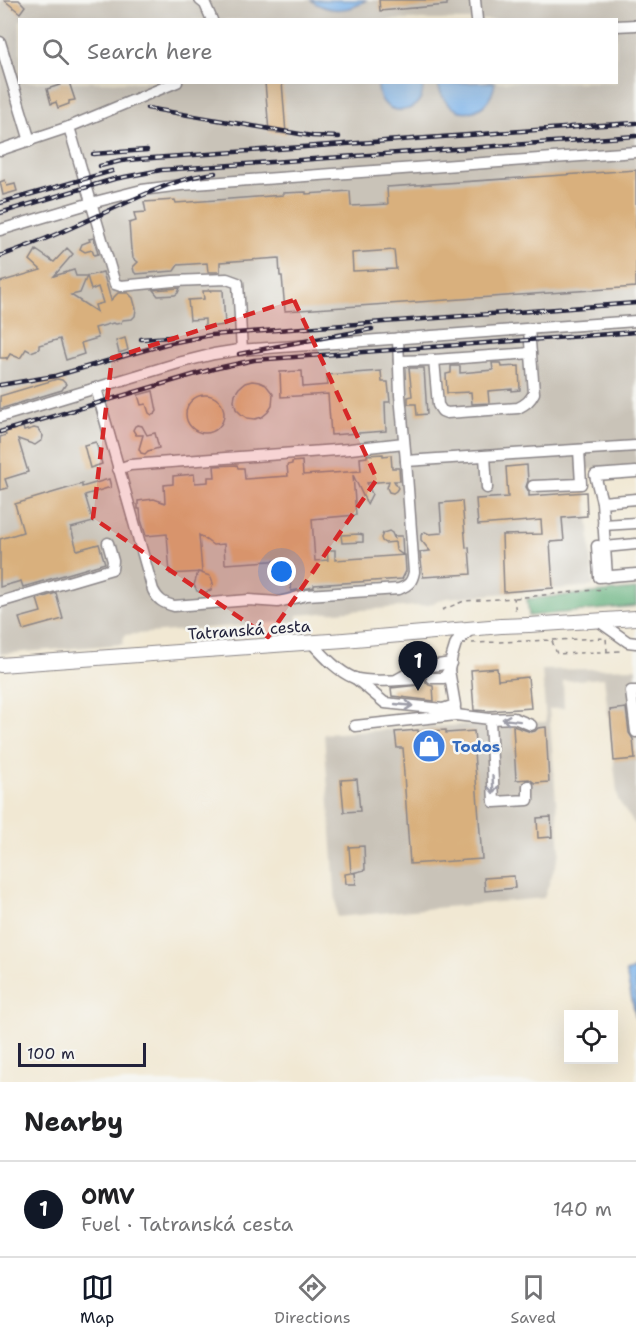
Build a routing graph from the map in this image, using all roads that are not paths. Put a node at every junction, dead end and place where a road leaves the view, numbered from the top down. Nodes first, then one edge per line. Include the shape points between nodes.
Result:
1 (200, 0) edge
2 (475, 0) edge
3 (211, 18) edge
4 (477, 18) edge
5 (636, 25) edge
6 (618, 26) edge
7 (0, 42) edge
8 (172, 84) edge
9 (69, 127) junction
10 (30, 141) junction
11 (0, 150) edge
12 (636, 152) edge
13 (91, 203) junction
14 (0, 230) edge
15 (636, 321) edge
16 (529, 329) junction
17 (398, 338) junction
18 (242, 350) junction
19 (531, 353) junction
20 (434, 360) junction
21 (399, 361) junction
22 (96, 388) junction
23 (0, 417) edge
24 (404, 443) junction
25 (636, 446) edge
26 (579, 450) junction
27 (485, 456) junction
28 (406, 461) junction
29 (118, 469) junction
30 (636, 472) edge
31 (533, 486) dead end
32 (487, 488) dead end
33 (636, 499) edge
34 (602, 502) junction
35 (636, 522) edge
36 (603, 525) junction
37 (108, 543) dead end
38 (636, 544) edge
39 (605, 547) junction
40 (636, 574) edge
41 (0, 602) edge
42 (636, 618) edge
43 (597, 621) junction
44 (471, 629) junction
45 (311, 642) junction
46 (636, 643) edge
47 (0, 664) edge
48 (450, 667) junction
49 (355, 678) junction
50 (432, 678) dead end
51 (415, 679) dead end
52 (395, 680) junction
53 (636, 691) edge
54 (455, 710) junction
55 (490, 719) junction
56 (531, 725) dead end
57 (355, 726) dead end
58 (636, 732) edge
59 (528, 786) dead end

1 - 3 lane
2 - 4 lane
5 - 6 lane
7 - 10 lane
8 - 9 lane
9 - 10 lane
9 - 13 lane
10 - 11 lane
12 - 13 lane via 181,185
13 - 14 lane
13 - 18 lane via 115,284 227,279 238,283
15 - 16 lane
16 - 17 lane
16 - 19 lane
17 - 18 lane
17 - 21 lane
18 - 22 lane via 182,362
19 - 20 lane
19 - 20 lane via 534,393 518,408 441,411
20 - 21 lane
21 - 24 lane
22 - 23 lane
22 - 29 lane
24 - 28 lane
24 - 29 lane
25 - 26 lane
26 - 27 lane
26 - 31 lane via 581,484
27 - 28 lane
27 - 32 lane
28 - 29 lane via 414,572 408,586 307,595 278,602 249,600 174,606 158,600 153,590
30 - 34 lane via 595,475
33 - 34 lane
34 - 36 lane
35 - 36 lane
36 - 39 lane
37 - 41 lane via 112,569
38 - 39 lane
39 - 40 lane via 607,577
42 - 43 main road, Tatranská cesta
43 - 44 main road, Tatranská cesta, bridge via 523,622
43 - 46 lane via 628,642
44 - 45 main road, Tatranská cesta
44 - 48 lane via 456,643
45 - 47 main road, Tatranská cesta
45 - 49 lane via 339,669
48 - 50 lane via 444,678
48 - 52 lane via 418,668
48 - 54 lane
49 - 52 lane
49 -> 54 lane via 385,703
51 - 52 lane
53 - 58 lane via 631,691
54 - 55 lane
54 - 57 lane
56 -> 55 lane via 514,718
55 -> 59 lane via 494,802 528,800

